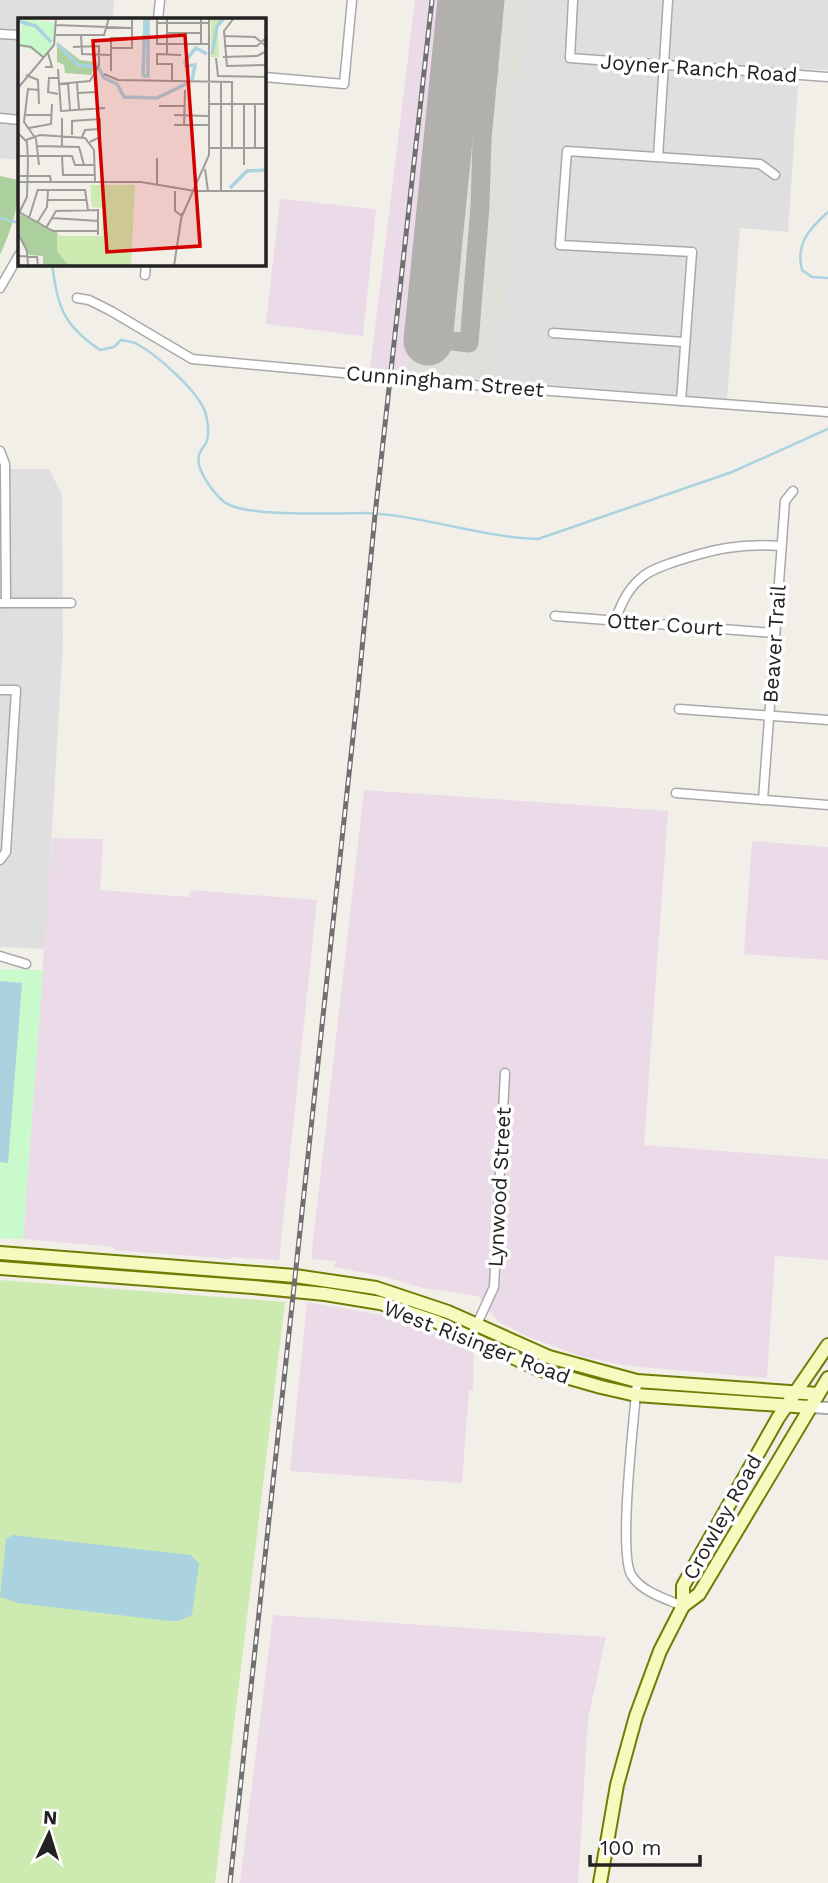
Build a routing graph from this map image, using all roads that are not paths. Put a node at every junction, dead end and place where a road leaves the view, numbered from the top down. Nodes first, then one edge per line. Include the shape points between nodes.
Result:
1 (160, 0) edge
2 (352, 0) edge
3 (573, 0) edge
4 (668, 0) edge
5 (158, 18) edge
6 (0, 34) edge
7 (18, 35) edge
8 (663, 65) junction
9 (266, 77) edge
10 (828, 77) edge
11 (0, 118) edge
12 (18, 120) edge
13 (658, 157) junction
14 (775, 175) dead end
15 (18, 258) edge
16 (146, 266) edge
17 (145, 275) dead end
18 (0, 288) edge
19 (77, 298) dead end
20 (553, 333) dead end
21 (684, 342) junction
22 (681, 401) junction
23 (828, 412) edge
24 (0, 451) edge
25 (793, 491) dead end
26 (781, 546) junction
27 (3, 603) edge
28 (71, 603) dead end
29 (555, 616) dead end
30 (615, 620) junction
31 (775, 633) junction
32 (0, 690) edge
33 (679, 709) dead end
34 (769, 715) junction
35 (828, 720) edge
36 (0, 782) edge
37 (11, 783) junction
38 (676, 793) dead end
39 (763, 800) junction
40 (828, 805) edge
41 (0, 860) edge
42 (0, 956) edge
43 (26, 964) dead end
44 (505, 1073) dead end
45 (0, 1253) edge
46 (90, 1260) junction
47 (0, 1268) edge
48 (18, 1270) junction
49 (476, 1325) junction
50 (471, 1337) junction
51 (828, 1345) edge
52 (828, 1378) edge
53 (637, 1381) junction
54 (796, 1392) junction
55 (636, 1395) junction
56 (823, 1395) edge
57 (786, 1405) junction
58 (809, 1407) junction
59 (828, 1408) edge
60 (683, 1606) junction
61 (600, 1883) edge

1 - 5 street
2 - 9 street via 344,84
3 - 8 street, Joyner Ranch Road via 570,58
4 - 8 street
6 - 7 street
8 - 10 street, Joyner Ranch Road
8 - 13 street
11 - 12 street
13 - 14 street via 760,164
13 - 21 street via 567,151 560,245 692,252
15 - 18 street
16 - 17 street
19 - 22 street, Cunningham Street via 111,311 192,359
20 - 21 street
21 - 22 street
22 - 23 street, Cunningham Street
24 - 27 street via 5,464
25 - 26 street, Beaver Trail via 785,501
26 - 30 street via 733,545 654,570 630,589
26 - 31 street, Beaver Trail
27 - 28 street
29 - 30 street, Otter Court
30 - 31 street, Otter Court
31 - 34 street, Beaver Trail
32 - 37 street via 16,690
33 - 34 street
34 - 35 street
34 - 39 street, Beaver Trail
36 - 37 street
37 - 41 street via 6,852
38 - 39 street
39 - 40 street
42 - 43 street
44 - 49 street, Lynwood Street via 494,1287
45 - 46 main road, West Risinger Road
46 - 48 main road via 82,1270
46 - 49 main road, West Risinger Road via 343,1281 409,1297
47 - 48 main road, West Risinger Road
48 - 50 main road, West Risinger Road via 325,1294 380,1303
49 - 50 street, Lynwood Street
49 - 53 main road, West Risinger Road via 549,1357
50 - 55 main road, West Risinger Road via 538,1369
51 - 54 main road, Crowley Road
52 - 56 main road, Crowley Road
53 - 54 main road, West Risinger Road
53 - 55 street
54 - 56 main road, West Risinger Road
54 - 57 main road, Crowley Road
55 - 57 main road, West Risinger Road
55 - 60 street via 626,1522 628,1567 641,1585
56 - 58 main road, Crowley Road
57 - 58 main road, West Risinger Road
57 - 60 main road, Crowley Road via 688,1576
58 - 59 street, West Risinger Road
58 - 60 main road, Crowley Road via 699,1594
60 - 61 main road via 636,1716 617,1785

